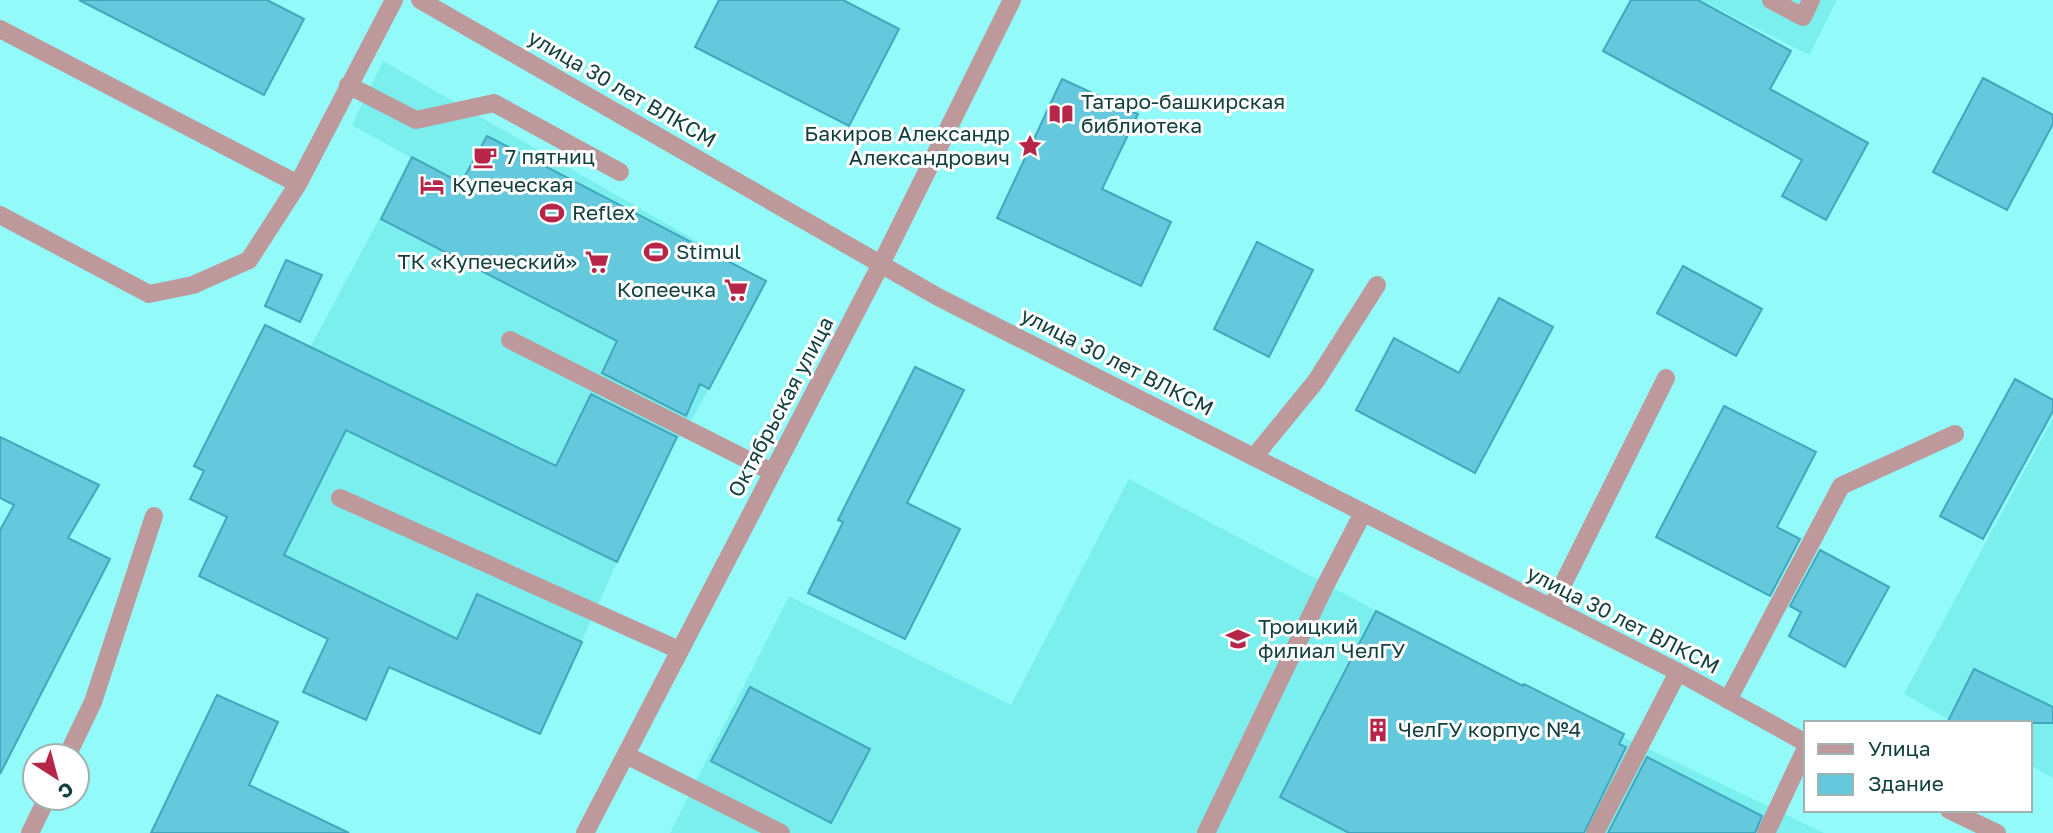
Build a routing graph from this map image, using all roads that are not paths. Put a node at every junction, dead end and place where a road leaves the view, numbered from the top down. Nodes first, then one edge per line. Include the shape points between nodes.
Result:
1 (394, 0) edge
2 (420, 0) edge
3 (1012, 0) edge
4 (1771, 0) edge
5 (1811, 0) edge
6 (0, 29) edge
7 (348, 85) junction
8 (620, 172) dead end
9 (298, 184) junction
10 (0, 215) edge
11 (881, 264) junction
12 (1377, 285) dead end
13 (510, 340) dead end
14 (1665, 378) dead end
15 (1955, 434) dead end
16 (1254, 457) junction
17 (772, 472) junction
18 (340, 498) dead end
19 (1363, 513) junction
20 (154, 516) dead end
21 (1551, 608) junction
22 (680, 650) junction
23 (1678, 672) junction
24 (1728, 700) junction
25 (74, 742) edge
26 (1804, 742) edge
27 (1804, 752) edge
28 (626, 755) junction
29 (40, 812) edge
30 (1953, 812) edge
31 (30, 833) edge
32 (585, 833) edge
33 (781, 833) edge
34 (1206, 833) edge
35 (1595, 833) edge
36 (1766, 833) edge
37 (1997, 833) edge

1 - 7 street
2 - 11 street, улица 30 лет ВЛКСМ
3 - 11 street, Октябрьская улица
4 - 5 street via 1802,17
6 - 9 street
7 - 8 street via 416,120 494,103
7 - 9 street
9 - 10 street via 248,260 193,285 149,293
11 - 16 street, улица 30 лет ВЛКСМ
11 - 17 street, Октябрьская улица
12 - 16 street via 1316,381
13 - 17 street
14 - 21 street
15 - 24 street via 1841,486
16 - 19 street, улица 30 лет ВЛКСМ
17 - 22 street, Октябрьская улица
18 - 22 street
19 - 21 street, улица 30 лет ВЛКСМ
19 - 34 street
20 - 25 street via 93,702
21 - 23 street, улица 30 лет ВЛКСМ
22 - 28 street, Октябрьская улица
23 - 24 street, улица 30 лет ВЛКСМ
23 - 35 street
24 - 26 street, улица 30 лет ВЛКСМ
27 - 36 street
28 - 32 street, Октябрьская улица
28 - 33 street
29 - 31 street
30 - 37 street

